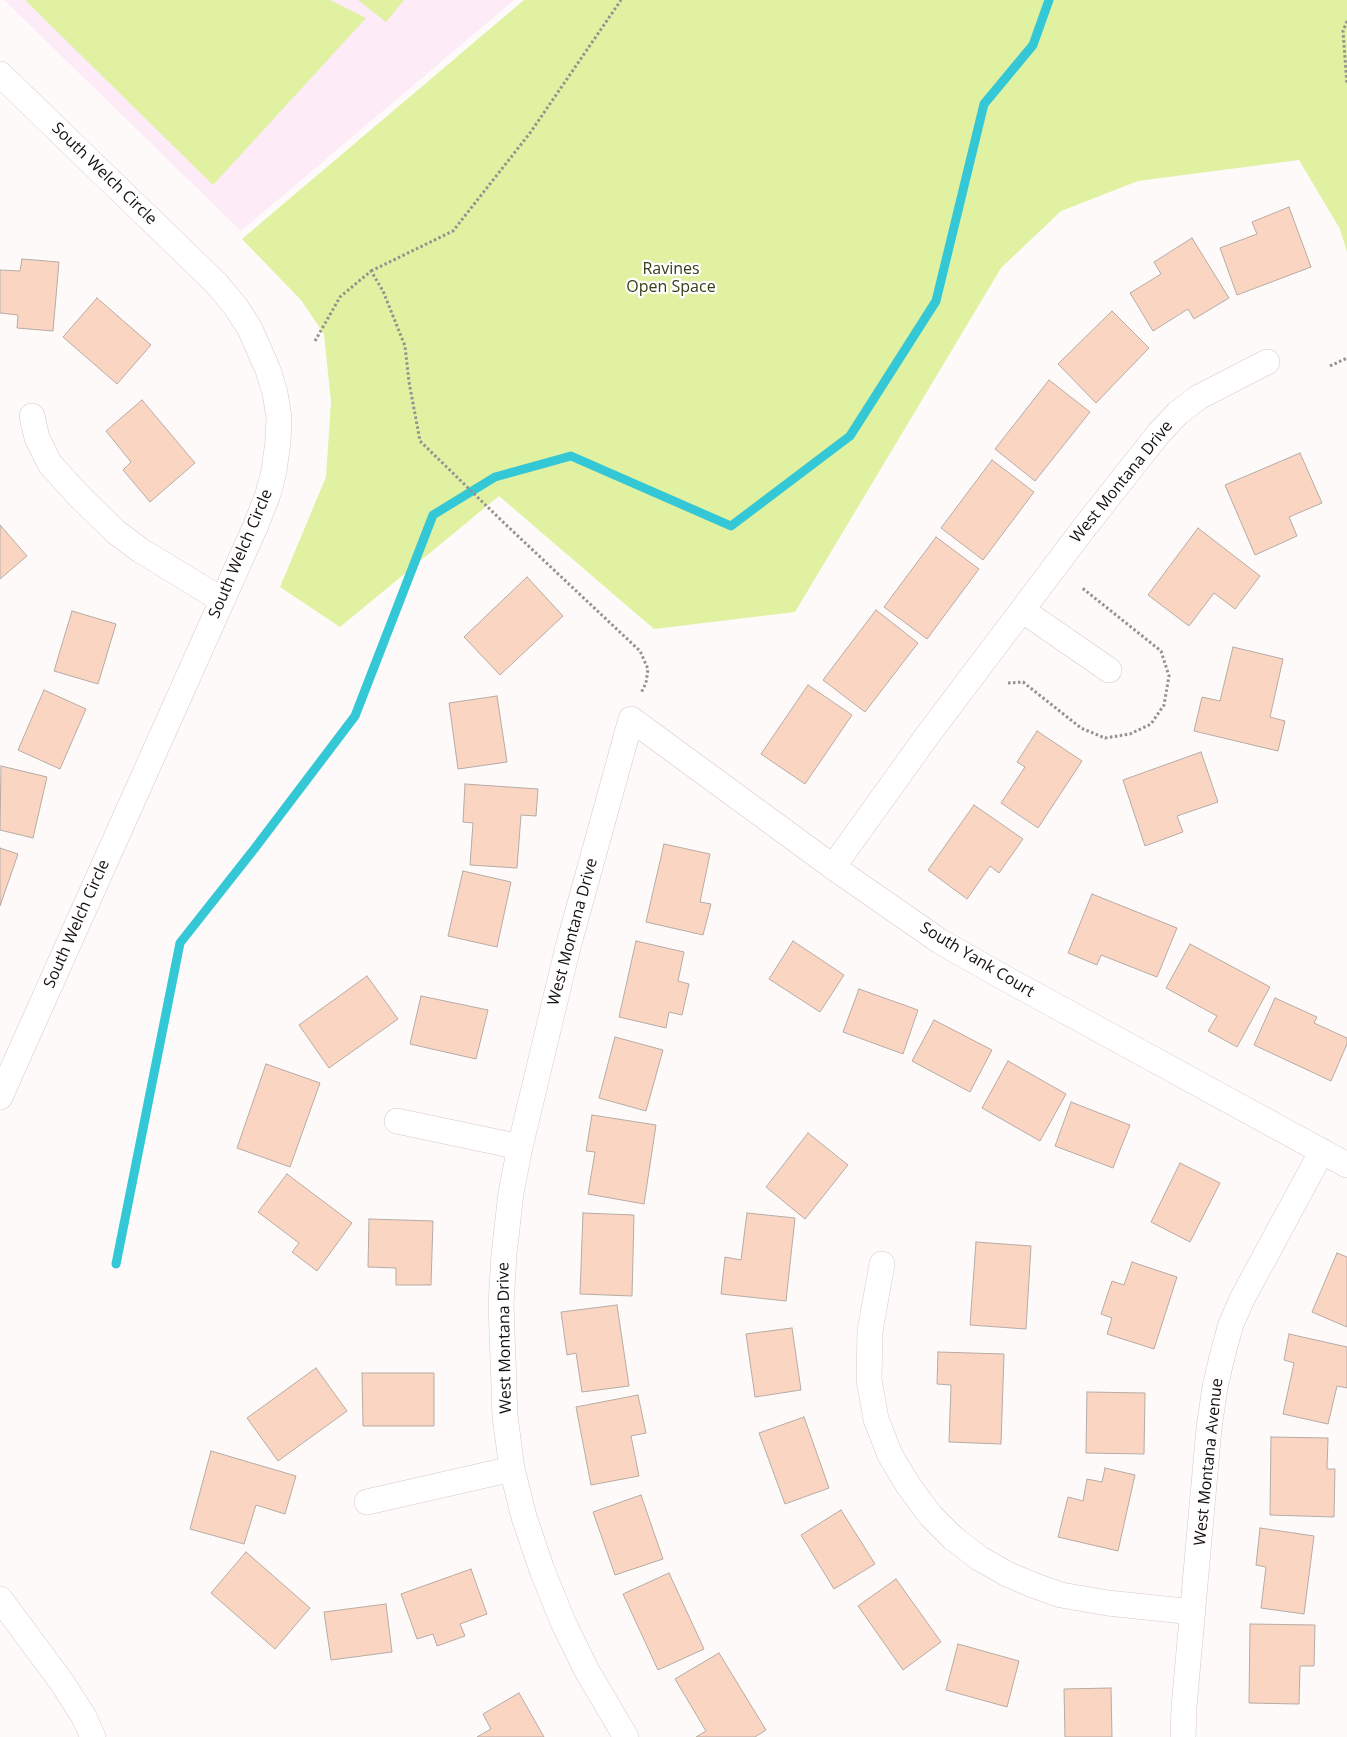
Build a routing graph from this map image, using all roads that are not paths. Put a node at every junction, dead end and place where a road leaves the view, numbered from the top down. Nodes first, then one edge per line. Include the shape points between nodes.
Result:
1 (0, 74) edge
2 (1268, 362) dead end
3 (32, 416) dead end
4 (222, 600) junction
5 (1022, 610) junction
6 (1109, 670) dead end
7 (631, 719) joint
8 (833, 868) junction
9 (0, 1097) edge
10 (397, 1121) dead end
11 (520, 1147) junction
12 (1322, 1151) junction
13 (1347, 1165) edge
14 (882, 1264) dead end
15 (512, 1469) junction
16 (367, 1502) dead end
17 (3, 1610) edge
18 (1194, 1612) junction
19 (93, 1737) edge
20 (626, 1737) edge
21 (1183, 1737) edge

1 - 4 street, South Welch Circle via 216,283 236,307 260,350 276,392 279,417 274,471 256,525
2 - 5 street, West Montana Drive via 1199,397 1158,433
3 - 4 street via 37,438 50,464 116,532
4 - 9 street, South Welch Circle
5 - 6 street
5 - 8 street, West Montana Drive
7 - 8 street, South Yank Court
7 - 11 street, West Montana Drive via 568,947
8 - 12 street, South Yank Court via 950,947
10 - 11 street
11 - 15 street, West Montana Drive via 511,1193 501,1304 505,1416
12 - 13 street, South Yank Court
12 - 18 street, West Montana Avenue via 1242,1299 1227,1338 1209,1428
14 - 18 street via 870,1331 869,1380 876,1419 890,1455 930,1515 979,1558 1033,1585 1061,1595 1108,1603
15 - 16 street
15 - 20 street, West Montana Drive via 524,1518 562,1622
17 - 19 street via 61,1681
18 - 21 street, West Montana Avenue

